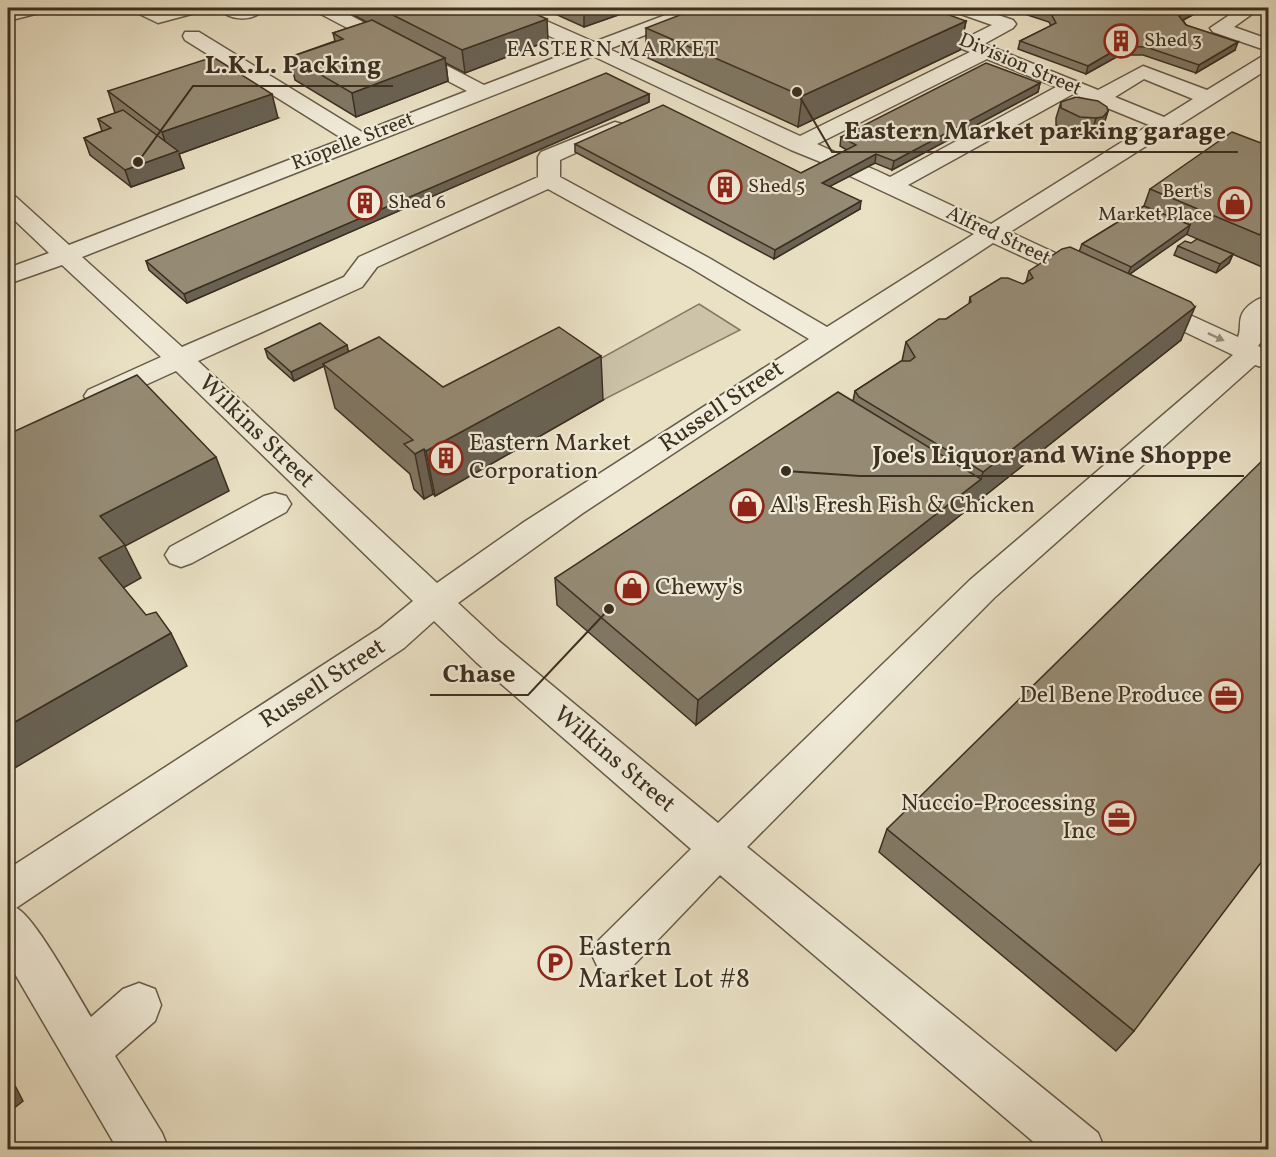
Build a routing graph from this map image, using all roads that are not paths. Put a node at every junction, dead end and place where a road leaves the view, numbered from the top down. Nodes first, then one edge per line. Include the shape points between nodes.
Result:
1 (37, 8) edge
2 (141, 8) edge
3 (193, 8) edge
4 (228, 8) edge
5 (256, 8) edge
6 (323, 8) edge
7 (504, 8) edge
8 (875, 8) edge
9 (917, 8) edge
10 (961, 8) edge
11 (698, 10) edge
12 (1256, 10) edge
13 (8, 16) edge
14 (899, 17) junction
15 (192, 36) dead end
16 (1269, 45) edge
17 (979, 47) junction
18 (592, 49) junction
19 (1256, 75) edge
20 (1071, 87) junction
21 (483, 92) junction
22 (691, 94) junction
23 (1099, 98) junction
24 (1210, 98) junction
25 (663, 107) edge
26 (632, 121) edge
27 (1164, 124) junction
28 (360, 140) junction
29 (799, 145) junction
30 (549, 180) junction
31 (890, 186) junction
32 (8, 202) edge
33 (991, 233) junction
34 (64, 255) junction
35 (8, 277) edge
36 (1269, 304) edge
37 (827, 338) junction
38 (1254, 354) edge
39 (179, 359) junction
40 (74, 406) edge
41 (275, 504) dead end
42 (181, 555) dead end
43 (435, 600) junction
44 (718, 848) junction
45 (8, 892) edge
46 (8, 925) edge
47 (614, 955) dead end
48 (139, 1005) dead end
49 (86, 1051) junction
50 (145, 1149) edge
51 (1081, 1149) edge

1 - 13 street
2 - 3 street via 158,18
4 - 5 street via 237,14
6 - 21 street
7 - 18 street, Alfred Street
8 - 14 street, Division Street
9 - 14 street
10 - 17 street via 1007,24
11 - 18 street, Riopelle Street
12 - 16 street via 1219,27
14 - 17 street, Division Street
15 - 28 street
17 - 20 street, Division Street
17 - 29 street
18 - 21 street, Riopelle Street
18 - 22 street, Alfred Street
19 - 24 street, Russell Street
20 - 23 street, Division Street
20 - 31 street
21 - 28 street, Riopelle Street
22 - 25 street
22 - 29 street, Alfred Street
23 - 24 street via 1143,72
23 - 27 street, Division Street
24 - 27 street, Russell Street
26 - 30 street via 549,158
27 - 33 street, Russell Street
28 - 34 street, Riopelle Street
29 - 31 street, Alfred Street
30 - 37 street
30 - 39 street via 368,262 353,282
31 - 33 street, Alfred Street
32 - 34 street, Wilkins Street
33 - 37 street, Russell Street
33 -> 38 street, Alfred Street
34 - 35 street, Riopelle Street
34 - 39 street, Wilkins Street
36 - 38 street via 1254,315
37 - 43 street, Russell Street
38 - 44 street via 982,589
39 - 40 street
39 - 43 street, Wilkins Street
41 - 42 street
43 - 44 street, Wilkins Street via 488,652
43 - 45 street, Russell Street via 392,638
44 - 47 street
44 - 51 street, Wilkins Street
46 - 49 street
48 - 49 street
49 - 50 street

